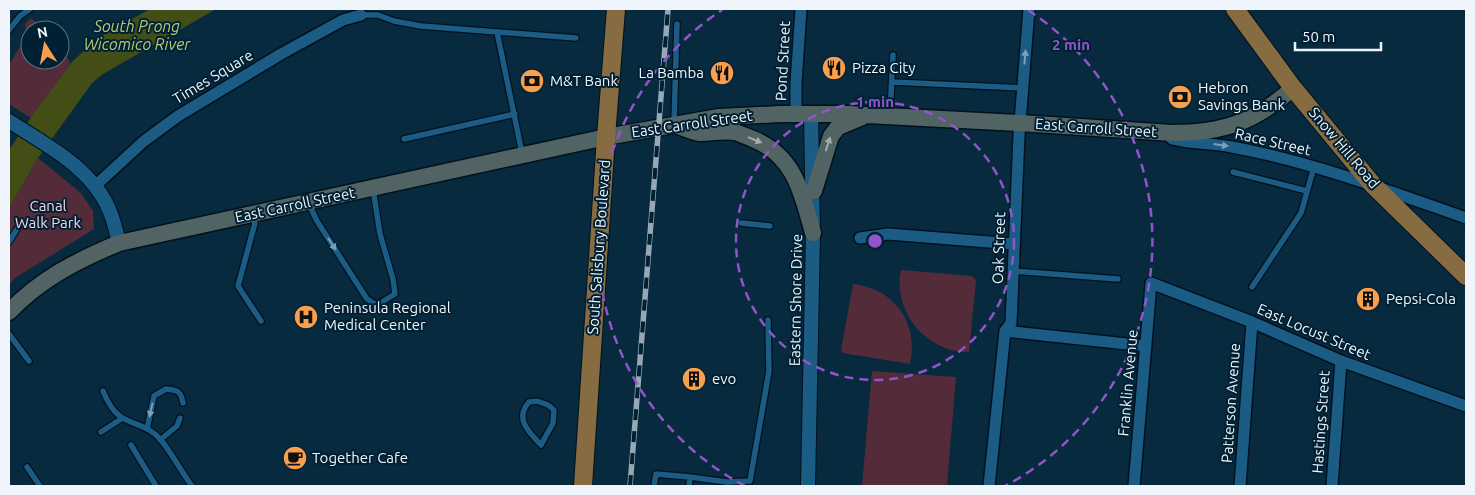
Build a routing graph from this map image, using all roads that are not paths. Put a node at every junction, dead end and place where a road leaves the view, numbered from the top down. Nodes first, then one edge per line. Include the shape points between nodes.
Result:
1 (30, 9) edge
2 (616, 9) edge
3 (801, 9) edge
4 (1029, 9) edge
5 (1235, 9) edge
6 (361, 15) joint
7 (677, 24) dead end
8 (9, 30) edge
9 (497, 32) junction
10 (576, 38) dead end
11 (893, 55) dead end
12 (892, 82) junction
13 (1022, 88) junction
14 (1293, 88) junction
15 (515, 114) junction
16 (803, 114) junction
17 (867, 115) junction
18 (890, 116) junction
19 (10, 122) edge
20 (1020, 123) junction
21 (674, 125) junction
22 (1156, 132) junction
23 (606, 137) junction
24 (404, 139) dead end
25 (523, 155) junction
26 (1314, 167) junction
27 (1233, 172) dead end
28 (1373, 185) junction
29 (95, 186) junction
30 (373, 188) junction
31 (814, 191) junction
32 (1308, 191) junction
33 (308, 202) junction
34 (253, 214) junction
35 (1466, 218) edge
36 (740, 223) dead end
37 (770, 226) dead end
38 (18, 227) dead end
39 (813, 232) junction
40 (860, 238) dead end
41 (9, 242) edge
42 (119, 242) junction
43 (1014, 244) junction
44 (1013, 271) junction
45 (1466, 276) edge
46 (1118, 279) dead end
47 (1151, 283) joint
48 (1252, 287) dead end
49 (9, 312) edge
50 (768, 320) dead end
51 (261, 321) dead end
52 (1252, 322) junction
53 (1005, 331) junction
54 (9, 334) edge
55 (1146, 346) junction
56 (28, 361) dead end
57 (1340, 361) junction
58 (103, 391) dead end
59 (183, 403) dead end
60 (1466, 406) edge
61 (180, 418) dead end
62 (121, 419) junction
63 (147, 429) junction
64 (101, 432) dead end
65 (160, 440) junction
66 (540, 445) joint
67 (131, 446) dead end
68 (27, 467) dead end
69 (690, 477) junction
70 (727, 484) edge
71 (40, 486) edge
72 (156, 486) edge
73 (192, 486) edge
74 (583, 486) edge
75 (654, 486) edge
76 (690, 486) edge
77 (808, 486) edge
78 (989, 486) edge
79 (1134, 486) edge
80 (1240, 486) edge
81 (1332, 486) edge

1 - 8 lane
2 - 23 main road, South Salisbury Boulevard
3 - 16 street, Pond Street via 796,83
13 -> 4 street, Oak Street
5 - 14 main road, Snow Hill Road
6 - 9 lane via 378,15 421,26
6 - 29 street, Times Square via 343,20 281,54 178,116 144,141
7 - 21 lane
9 - 10 lane
9 - 15 lane
11 - 12 lane
12 - 13 lane
12 - 18 lane
13 - 20 street, Oak Street
14 - 22 main road, East Carroll Street via 1248,120 1222,129 1196,133
14 - 28 main road, Snow Hill Road
15 - 24 lane
15 - 25 lane
16 - 17 main road, East Carroll Street
16 - 21 main road, East Carroll Street via 719,117
16 - 31 street, Eastern Shore Drive
17 - 18 main road, East Carroll Street
31 -> 17 main road via 831,136 838,127
18 - 20 main road, East Carroll Street
19 - 29 street via 76,166
20 - 22 main road, East Carroll Street
20 - 43 street, Oak Street
21 - 23 main road, East Carroll Street
21 -> 39 main road via 699,133 737,133 766,144 777,152 800,186
22 -> 26 street, Race Street via 1173,140 1232,147
23 - 25 main road, East Carroll Street
23 - 74 main road, South Salisbury Boulevard
25 - 30 main road, East Carroll Street
26 - 28 street, Race Street
26 - 32 lane
27 - 32 lane
28 - 35 street, Race Street
28 - 45 main road, Snow Hill Road
29 - 42 street via 111,213
30 - 33 main road, East Carroll Street
33 -> 30 lane via 367,299 377,305 395,294
31 - 39 street, Eastern Shore Drive
32 - 48 lane via 1301,213
33 - 34 main road, East Carroll Street
34 - 42 main road, East Carroll Street
34 - 51 lane via 255,223 238,286
36 - 37 lane
38 - 41 lane
39 - 77 street, Eastern Shore Drive
40 - 43 street via 888,234
42 - 49 main road, East Carroll Street via 60,271
43 - 44 street, Oak Street
44 - 46 lane
44 - 53 street, Oak Street via 1011,323
47 - 52 street, East Locust Street
47 - 55 street, Franklin Avenue
50 - 70 lane via 768,371 750,481
52 - 57 street, East Locust Street
52 - 80 street, Patterson Avenue
53 - 55 street
53 - 78 street, Oak Street
54 - 56 lane
55 - 79 street, Franklin Avenue
57 - 60 street, East Locust Street
57 - 81 street, Hastings Street
58 - 62 lane
59 -> 63 lane via 182,394 177,390 166,389 154,396
61 - 65 lane via 177,426
62 - 63 lane
62 - 64 lane
63 - 65 lane
65 - 73 lane
66 - 66 lane via 553,422 554,410 548,404 529,402 524,407 522,420
67 - 72 lane
68 - 71 lane
69 - 70 lane
69 - 75 lane via 656,474
69 - 76 lane

